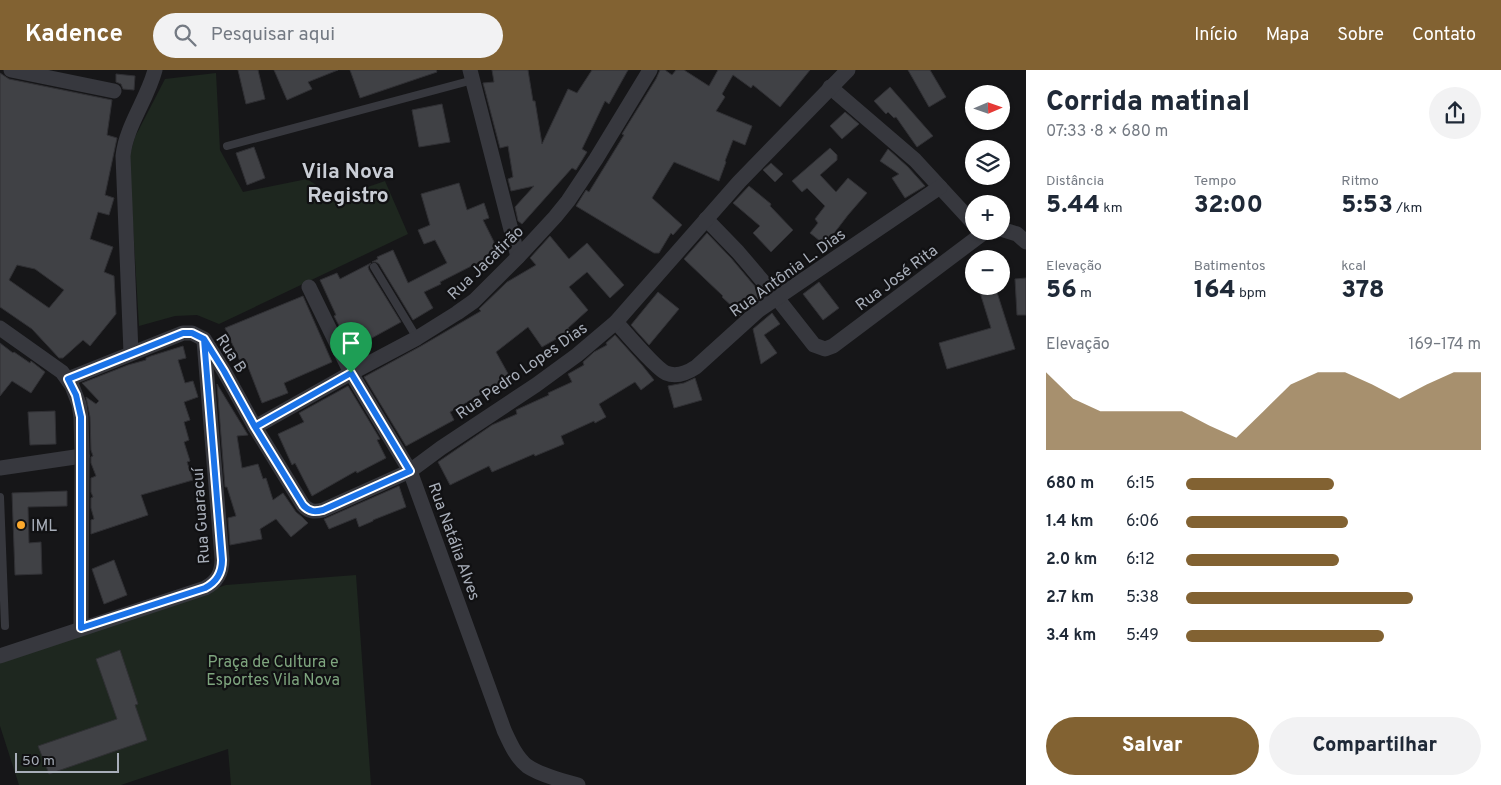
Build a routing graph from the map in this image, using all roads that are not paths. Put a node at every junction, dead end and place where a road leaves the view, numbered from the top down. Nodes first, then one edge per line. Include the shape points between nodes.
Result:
1 (11, 70) edge
2 (155, 70) edge
3 (650, 70) edge
4 (848, 70) edge
5 (472, 75) edge
6 (830, 87) junction
7 (114, 91) dead end
8 (227, 146) dead end
9 (940, 188) junction
10 (965, 214) edge
11 (706, 220) junction
12 (1010, 232) edge
13 (968, 240) edge
14 (1026, 242) edge
15 (518, 257) junction
16 (374, 267) dead end
17 (309, 287) dead end
18 (777, 298) junction
19 (616, 322) junction
20 (0, 328) edge
21 (417, 338) junction
22 (204, 339) junction
23 (131, 353) junction
24 (351, 373) junction
25 (68, 379) junction
26 (255, 427) junction
27 (82, 456) junction
28 (0, 468) edge
29 (410, 471) junction
30 (0, 497) edge
31 (5, 626) dead end
32 (81, 628) junction
33 (0, 656) edge
34 (578, 785) edge

1 - 7 street
2 - 23 street via 126,140 123,156
3 - 15 street, Rua Jacatirão via 578,187
4 - 6 street, Rua Pedro Lopes Dias
5 - 8 lane
5 - 15 street
6 - 9 street via 915,160
6 - 11 street, Rua Pedro Lopes Dias
9 - 10 street
9 - 18 street, Rua Antônia L. Dias
11 - 18 street
11 - 19 street, Rua Pedro Lopes Dias
12 - 14 street
13 - 18 street, Rua José Rita via 825,349 814,344
15 - 21 street, Rua Jacatirão via 474,300
16 - 21 lane
17 - 24 street, Rua Natália Alves
18 - 19 street, Rua Antônia L. Dias via 759,310 696,367 682,374 666,373
19 - 29 street, Rua Pedro Lopes Dias via 550,375
20 - 25 street
21 - 24 street, Rua Jacatirão
22 - 23 street, Rua B via 183,333
22 - 26 street, Rua B
22 - 32 street, Rua Guaracuí via 222,560 219,574 205,588
23 - 25 street, Rua B
24 - 26 street, Rua Jacatirão
24 - 29 street, Rua Natália Alves
25 - 27 street via 80,409
26 - 29 street, Rua Pedro Lopes Dias via 303,505 310,511 323,510
27 - 28 street
27 - 32 street
29 - 34 street, Rua Natália Alves via 514,750 527,766
30 - 31 lane
32 - 33 street, Rua Guaracuí

